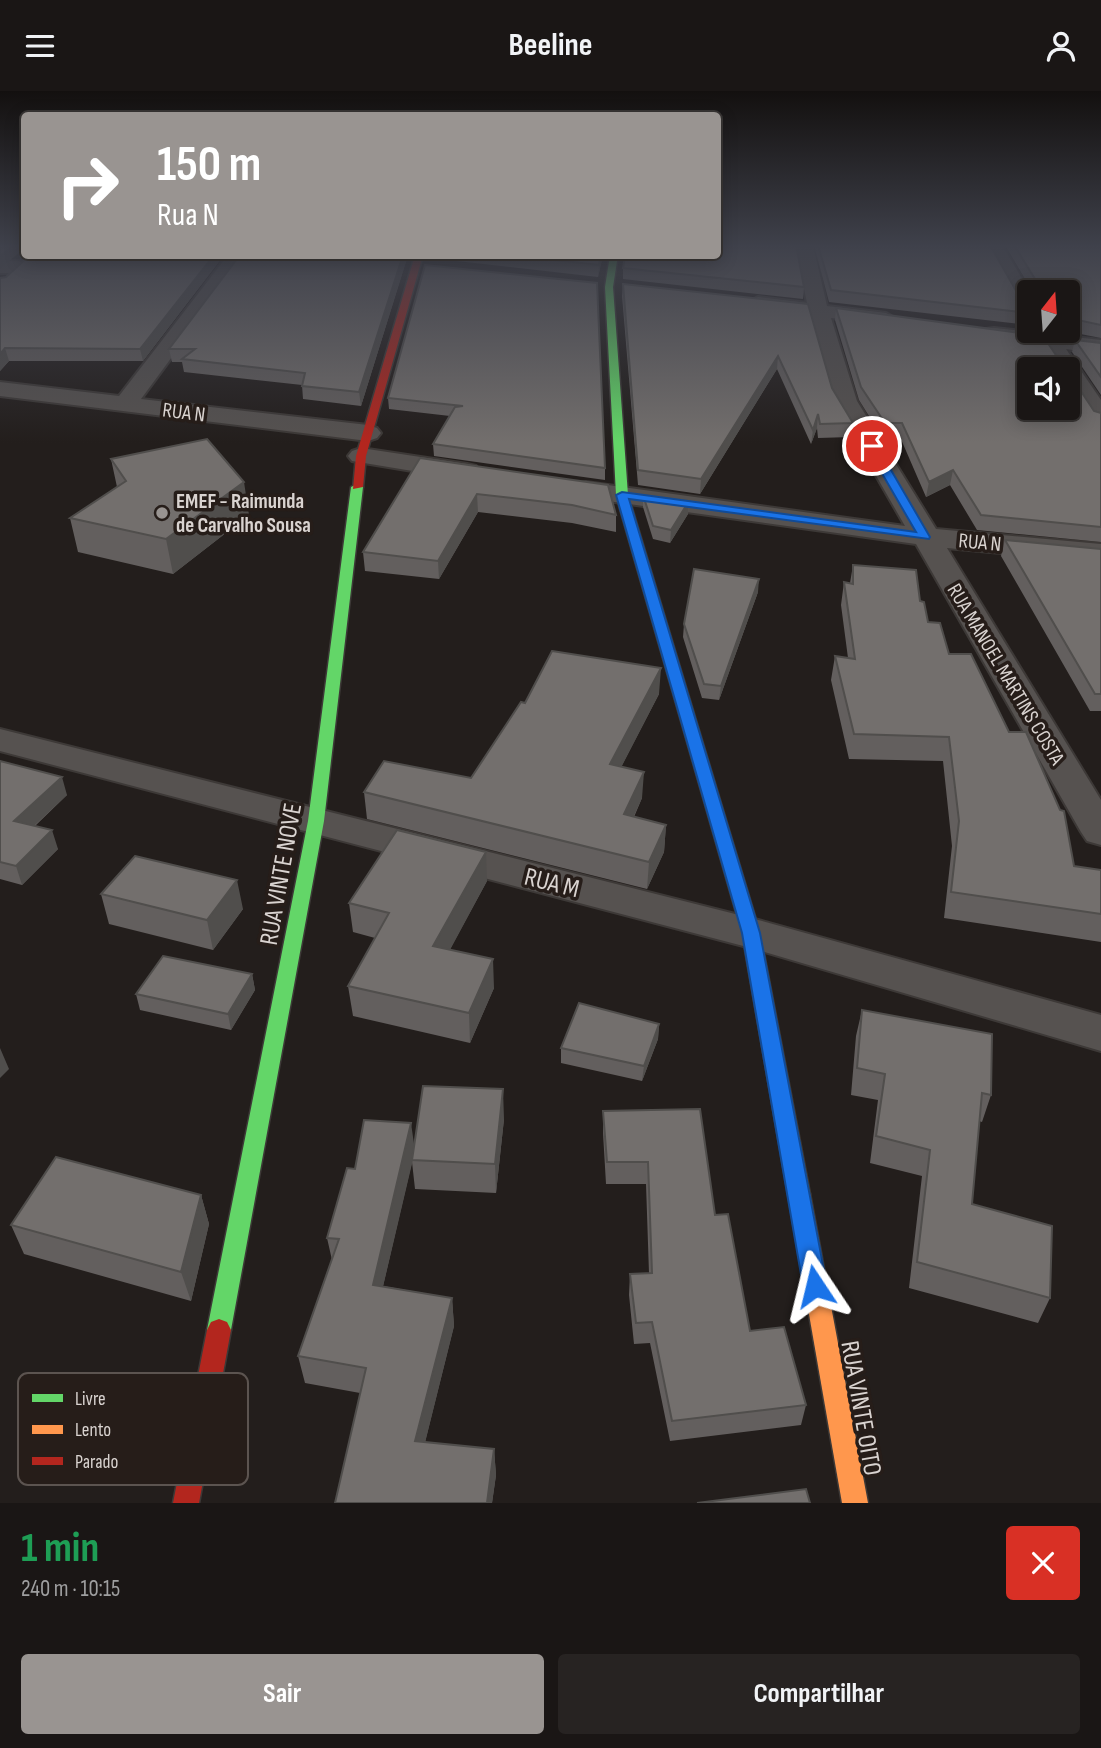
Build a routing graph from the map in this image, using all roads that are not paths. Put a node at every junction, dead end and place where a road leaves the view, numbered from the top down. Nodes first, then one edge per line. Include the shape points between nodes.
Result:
1 (196, 311) edge
2 (402, 311) edge
3 (610, 311) edge
4 (819, 311) edge
5 (832, 311) edge
6 (900, 320) edge
7 (967, 330) edge
8 (1017, 334) edge
9 (1051, 343) edge
10 (1080, 343) edge
11 (1101, 347) edge
12 (0, 389) edge
13 (124, 405) junction
14 (1101, 418) edge
15 (364, 445) junction
16 (498, 477) edge
17 (553, 485) edge
18 (622, 495) junction
19 (924, 537) junction
20 (1101, 554) edge
21 (0, 740) edge
22 (316, 821) junction
23 (1101, 832) edge
24 (751, 933) junction
25 (1101, 1033) edge
26 (211, 1373) edge
27 (189, 1485) edge
28 (186, 1503) edge
29 (855, 1503) edge

1 - 13 street
2 - 15 street, RUA VINTE NOVE
3 - 18 street, RUA VINTE OITO
4 - 19 street, RUA MANOEL MARTINS COSTA via 845,401
5 - 6 street
7 - 8 street
9 - 14 street
10 - 11 street
12 - 13 street, RUA N
13 - 15 street, RUA N
15 - 16 street, RUA N
15 - 22 street, RUA VINTE NOVE
17 - 18 street, RUA N
18 - 19 street, RUA N
18 - 24 street, RUA VINTE OITO
19 - 20 street, RUA N
19 - 23 street, RUA MANOEL MARTINS COSTA
21 - 22 street, RUA M
22 - 24 street, RUA M
22 - 26 street, RUA VINTE NOVE
24 - 25 street, RUA M
24 - 29 street, RUA VINTE OITO
27 - 28 street, RUA VINTE NOVE

